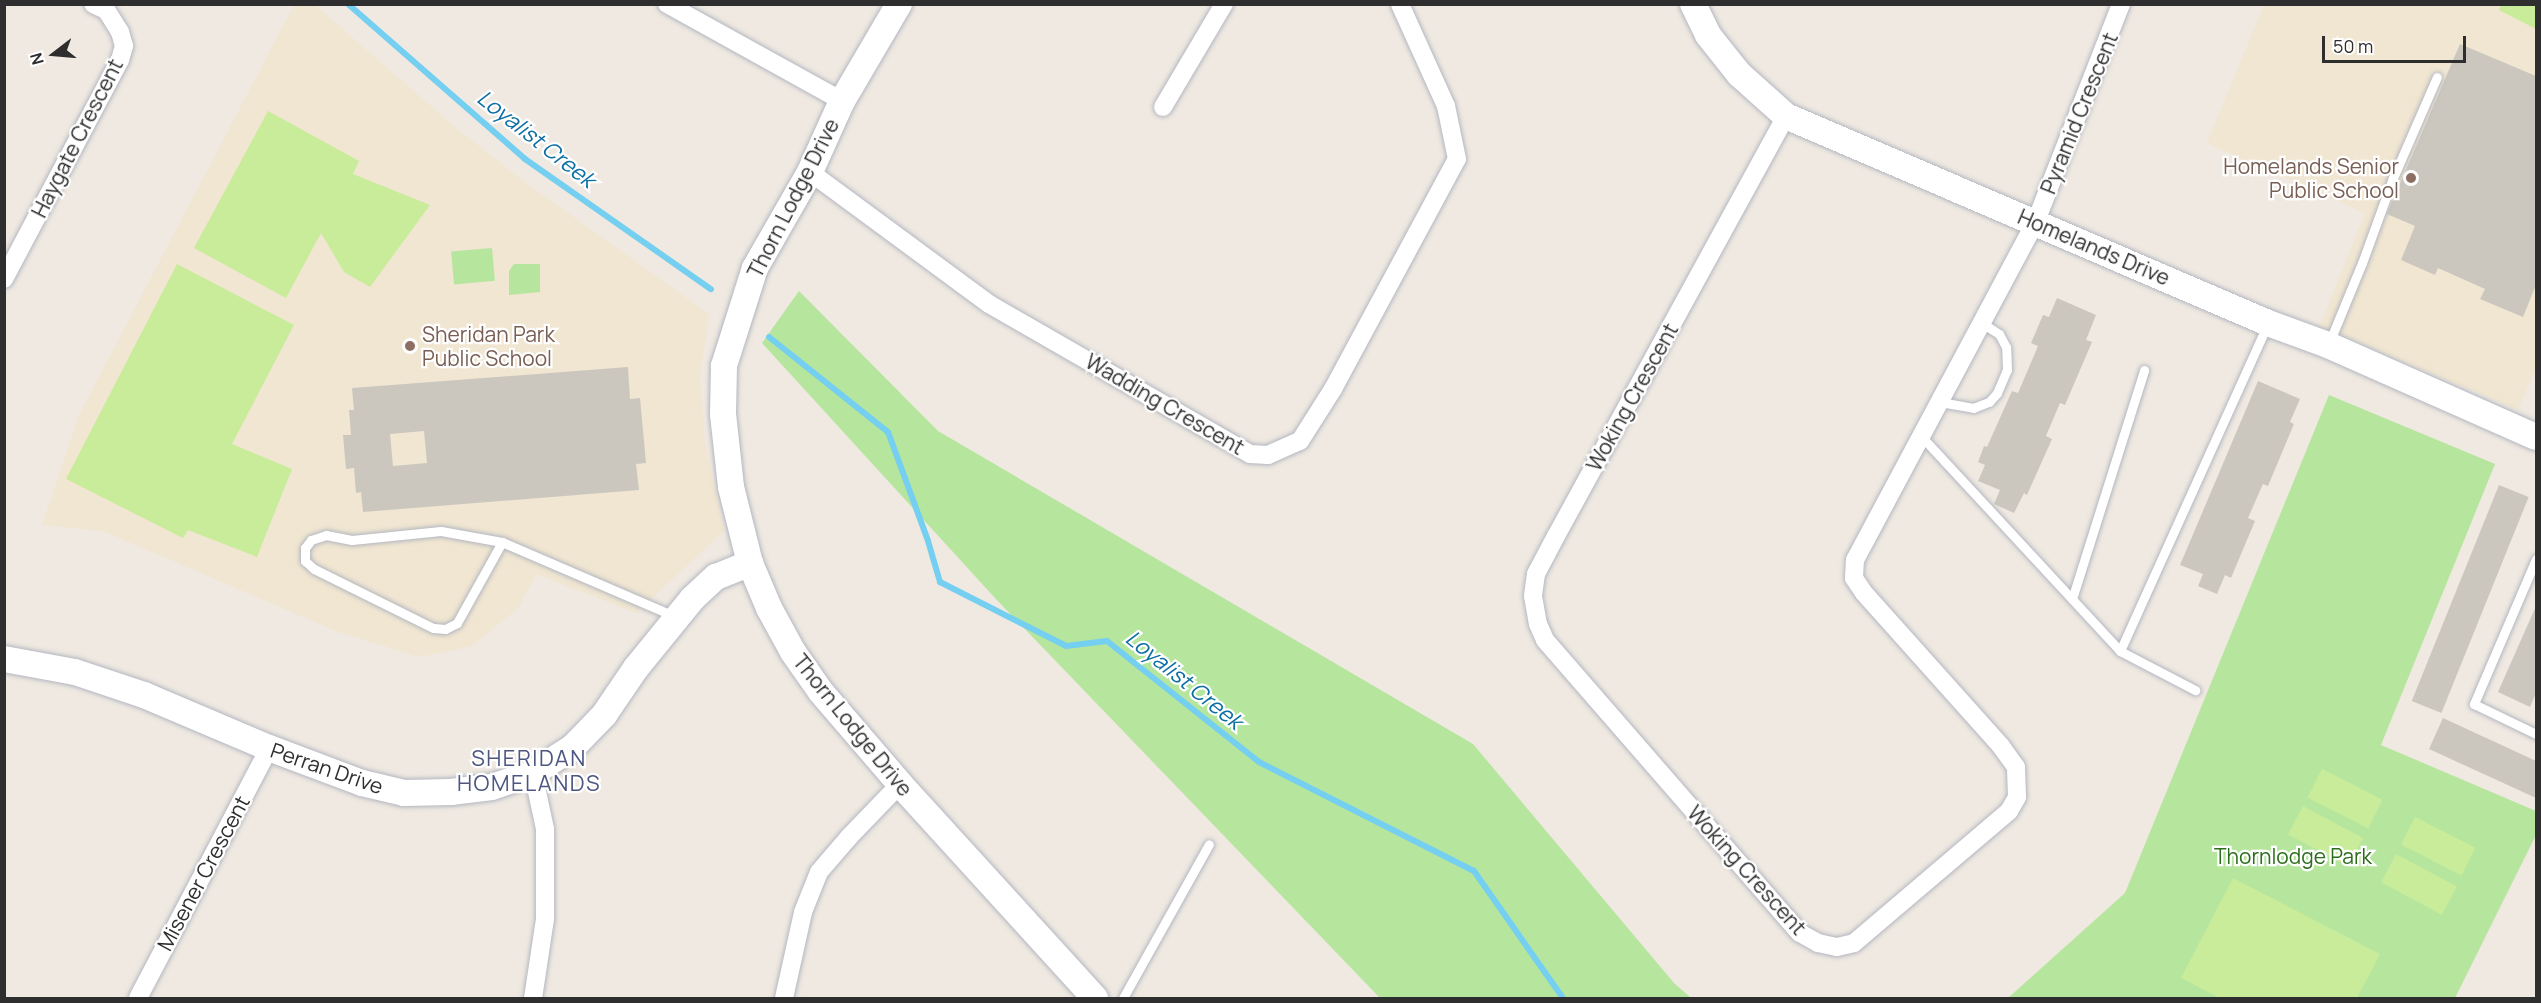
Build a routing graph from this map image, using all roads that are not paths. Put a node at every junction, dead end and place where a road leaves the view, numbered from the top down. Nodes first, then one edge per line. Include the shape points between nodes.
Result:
1 (93, 4) edge
2 (667, 4) edge
3 (898, 4) edge
4 (1224, 4) edge
5 (1400, 4) edge
6 (1693, 4) edge
7 (2121, 4) edge
8 (2437, 77) dead end
9 (842, 101) junction
10 (1162, 107) dead end
11 (1786, 116) junction
12 (810, 172) junction
13 (2036, 222) junction
14 (4, 279) edge
15 (2268, 322) junction
16 (1982, 323) junction
17 (2328, 345) junction
18 (2144, 370) dead end
19 (1940, 402) junction
20 (1922, 437) junction
21 (2536, 437) edge
22 (502, 542) junction
23 (2536, 559) edge
24 (750, 563) junction
25 (2072, 599) junction
26 (676, 617) junction
27 (2120, 651) junction
28 (4, 659) edge
29 (2196, 690) dead end
30 (2536, 734) edge
31 (269, 748) junction
32 (533, 773) junction
33 (900, 784) junction
34 (1209, 844) dead end
35 (784, 998) edge
36 (138, 999) edge
37 (534, 999) edge
38 (1095, 999) edge
39 (1123, 999) edge

1 - 14 street, Haygate Crescent via 106,10 120,32 124,46 120,60
2 - 9 street
3 - 9 street, Thorn Lodge Drive
4 - 10 street
5 - 12 street, Wadding Crescent via 1446,106 1457,159 1300,441 1268,455 1250,454 988,304
6 - 11 street, Homelands Drive via 1708,35 1739,74
7 - 13 street, Pyramid Crescent
8 - 17 lane
9 - 12 street, Thorn Lodge Drive
11 - 13 street, Homelands Drive
11 - 20 street, Woking Crescent via 1556,536 1536,574 1533,596 1545,640 1800,933 1837,947 1854,943 2009,811 2018,797 2016,767 2000,745 1854,578 1855,560
12 - 24 street, Thorn Lodge Drive via 755,268 724,366 726,458
13 - 15 street, Homelands Drive
13 - 16 street, Woking Crescent
15 - 17 street, Homelands Drive
15 - 27 lane
16 - 19 street, Woking Crescent
16 - 19 lane via 2000,334 2006,347 2007,370 1997,393 1989,402 1973,408
17 - 21 street, Homelands Drive
18 - 25 lane
19 - 20 street, Woking Crescent
20 - 25 lane
22 - 22 lane via 441,531 352,540 326,535 310,540 305,548 305,561 433,628 445,629 457,623
22 - 26 lane
23 - 30 lane via 2474,704
24 - 26 street, Perran Drive via 716,577
24 - 33 street, Thorn Lodge Drive via 793,652 821,692
25 - 27 lane
26 - 32 street, Perran Drive via 604,715 573,747
27 - 29 lane
28 - 31 street, Perran Drive via 75,672 144,695
31 - 32 street, Perran Drive via 362,783 404,793 492,787
31 - 36 street, Misener Crescent
32 - 37 street via 545,829 545,919
33 - 35 street via 819,872 803,912
33 - 38 street, Thorn Lodge Drive
34 - 39 lane

